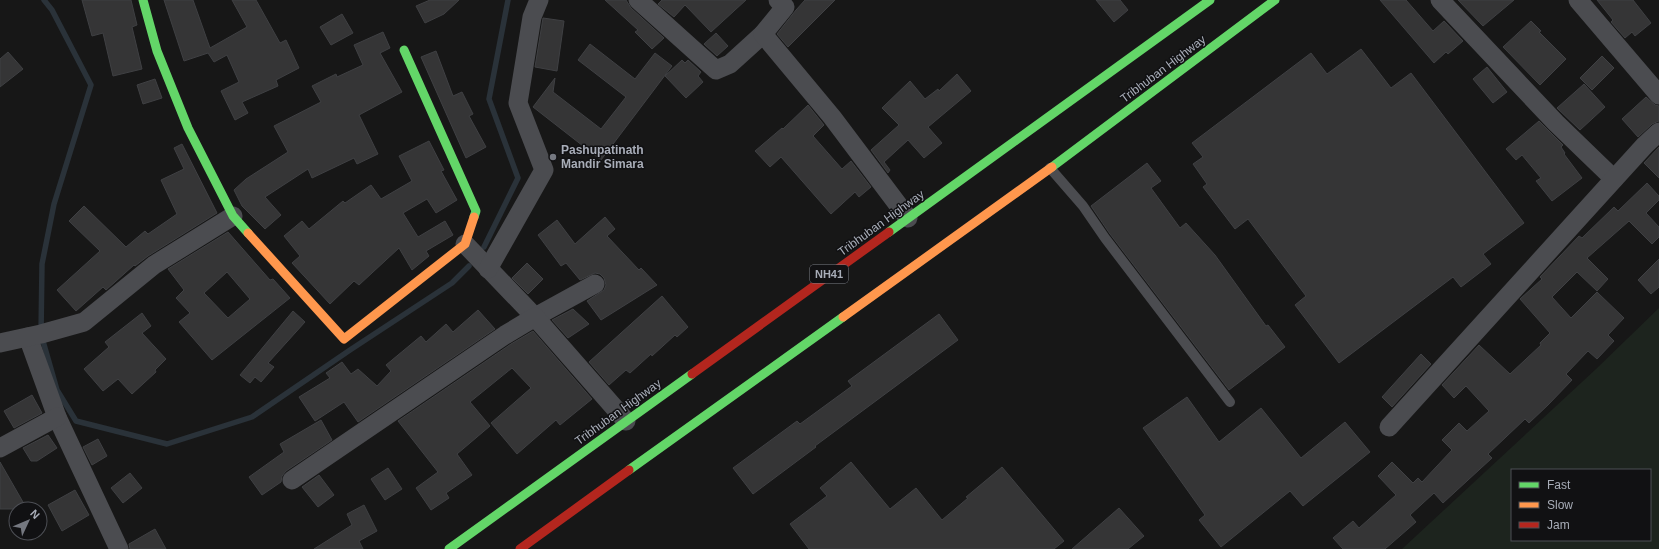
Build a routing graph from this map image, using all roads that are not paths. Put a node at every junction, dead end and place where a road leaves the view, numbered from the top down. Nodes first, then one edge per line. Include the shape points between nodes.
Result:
1 (143, 0) edge
2 (539, 0) edge
3 (638, 0) edge
4 (778, 0) edge
5 (1210, 0) edge
6 (1275, 0) edge
7 (1440, 0) edge
8 (1578, 0) edge
9 (763, 34) junction
10 (404, 50) dead end
11 (1659, 95) edge
12 (1659, 132) edge
13 (1050, 168) junction
14 (1614, 179) junction
15 (233, 216) junction
16 (908, 218) junction
17 (466, 244) junction
18 (488, 269) junction
19 (595, 284) dead end
20 (535, 317) junction
21 (28, 337) junction
22 (0, 343) edge
23 (1230, 402) dead end
24 (57, 417) junction
25 (626, 421) junction
26 (1389, 427) dead end
27 (0, 448) edge
28 (292, 480) dead end
29 (119, 549) edge
30 (449, 549) edge
31 (520, 549) edge

1 - 15 main road via 157,51 188,128
2 - 18 street via 532,17 518,103 544,170
3 - 9 street via 716,70 730,64
4 - 9 street via 785,7
5 - 16 main road, Tribhuban Highway / NH41
6 - 13 main road, Tribhuban Highway
7 - 14 street via 1556,123
8 - 11 street
9 - 16 street via 832,117
10 - 17 main road via 476,211
12 - 14 street
13 - 23 lane via 1083,206
13 - 31 main road, Tribhuban Highway
14 - 26 street
15 - 17 main road via 344,339
15 - 21 street via 154,265 84,322
16 - 25 main road, Tribhuban Highway / NH41
17 - 18 street
18 - 20 street
19 - 20 street
20 - 25 street
20 - 28 street via 504,335
21 - 22 street
21 - 24 street
24 - 27 street
24 - 29 street
25 - 30 main road, Tribhuban Highway / NH41

